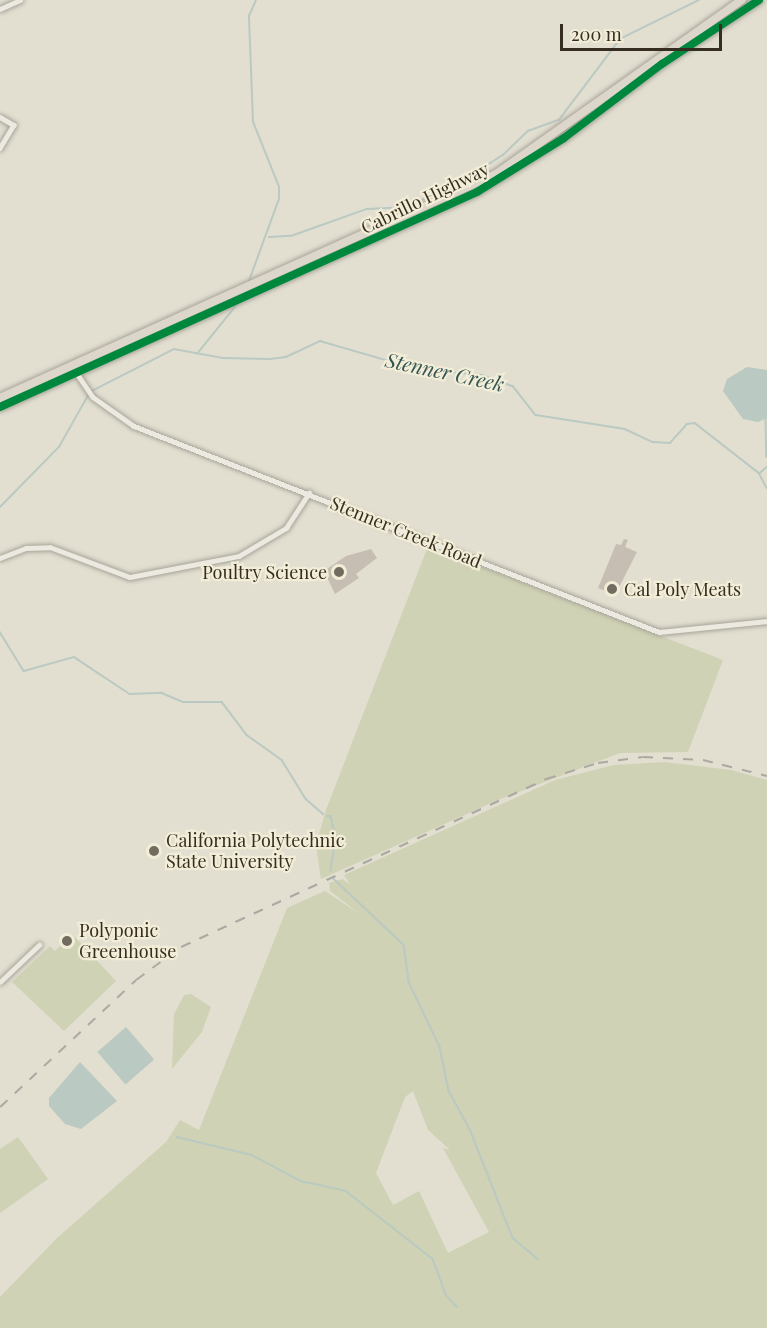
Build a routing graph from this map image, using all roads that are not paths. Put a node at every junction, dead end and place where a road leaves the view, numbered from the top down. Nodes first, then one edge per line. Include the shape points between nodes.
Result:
1 (20, 0) edge
2 (742, 0) edge
3 (759, 0) edge
4 (0, 9) edge
5 (0, 117) edge
6 (0, 148) edge
7 (72, 364) junction
8 (76, 373) junction
9 (0, 398) edge
10 (0, 407) edge
11 (309, 493) junction
12 (0, 558) edge
13 (767, 621) edge
14 (39, 945) dead end
15 (0, 982) edge

1 - 4 street
2 - 7 highway, Cabrillo Highway via 496,174
3 - 8 highway, Cabrillo Highway via 671,57 564,138 477,192
5 - 6 street via 14,125
7 - 8 street, Stenner Creek Road
7 - 9 highway, Cabrillo Highway
8 - 10 highway, Cabrillo Highway
8 - 11 street, Stenner Creek Road via 93,397 128,423
11 - 12 street via 286,528 239,556 130,577 50,547 26,548
11 - 13 street, Stenner Creek Road via 659,632
14 - 15 street

